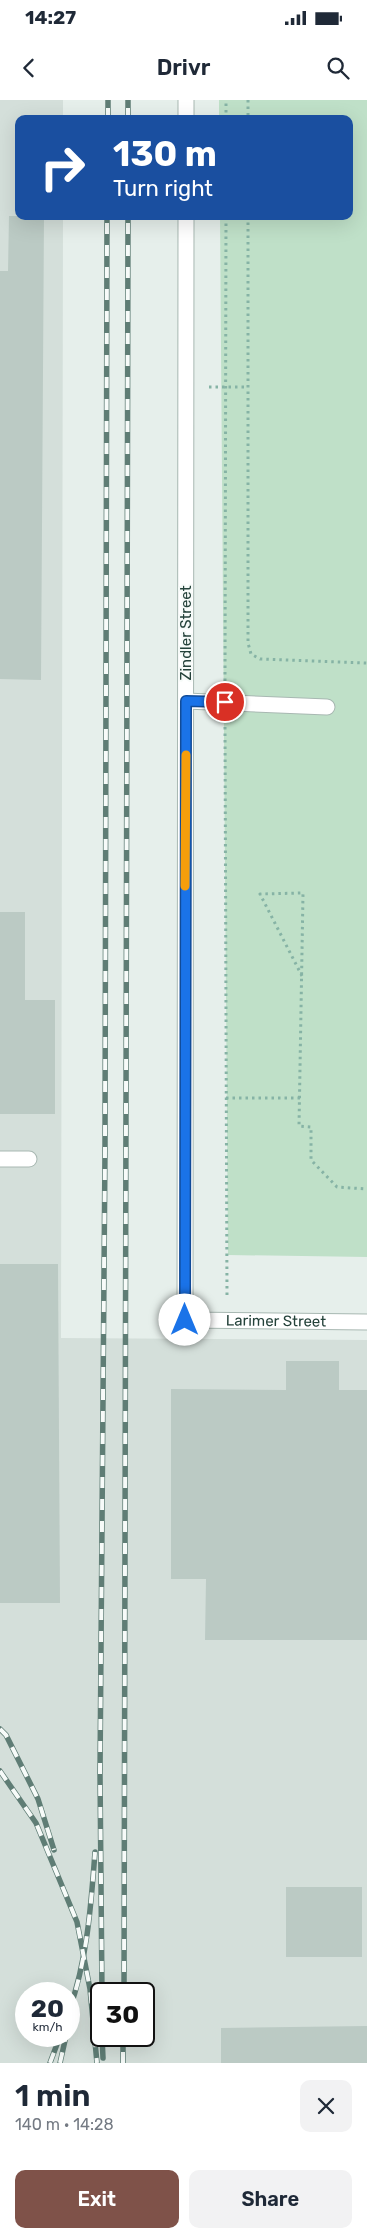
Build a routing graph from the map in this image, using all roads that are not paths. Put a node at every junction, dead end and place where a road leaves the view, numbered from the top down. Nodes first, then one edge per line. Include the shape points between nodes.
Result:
1 (186, 100) edge
2 (186, 115) edge
3 (186, 220) edge
4 (186, 701) junction
5 (327, 706) dead end
6 (0, 1159) edge
7 (29, 1159) dead end
8 (185, 1320) joint
9 (367, 1322) edge

1 - 2 street
3 - 4 street, Zindler Street
4 - 5 street
4 - 8 street, Zindler Street
6 - 7 street
8 - 9 street, Larimer Street

